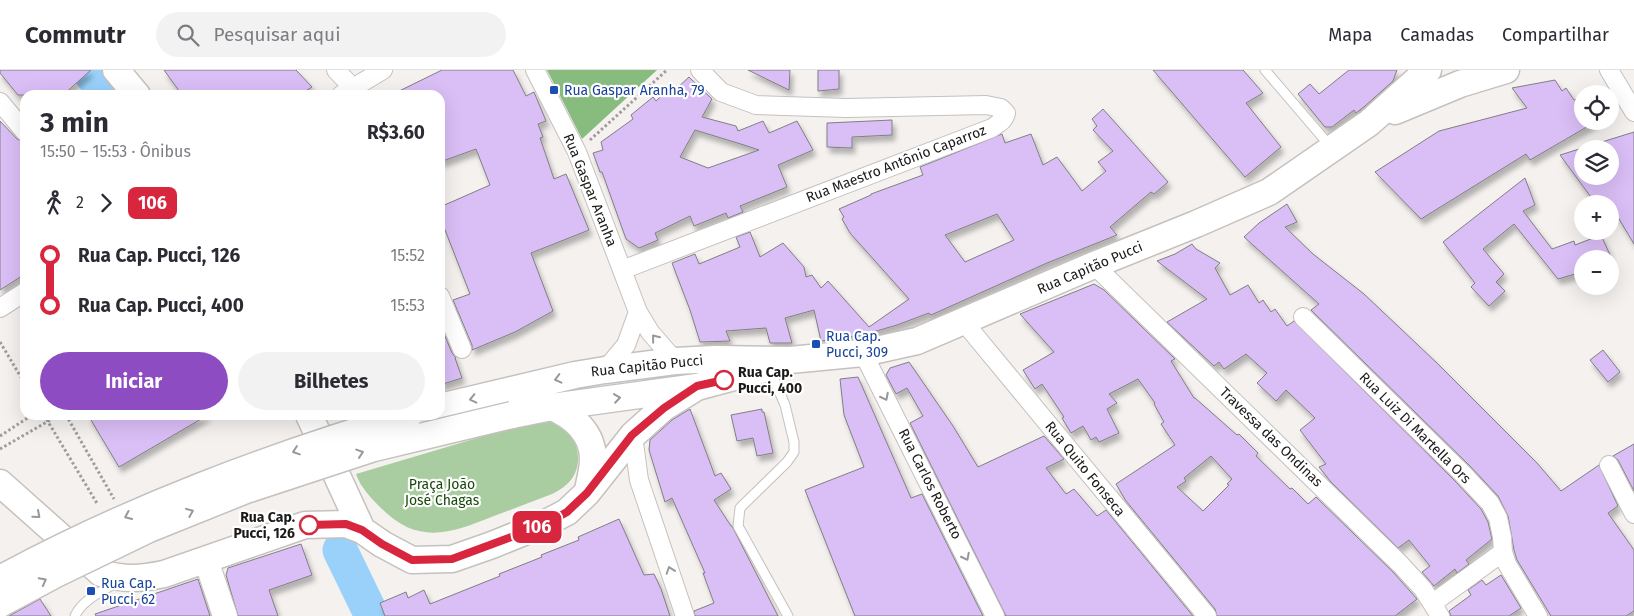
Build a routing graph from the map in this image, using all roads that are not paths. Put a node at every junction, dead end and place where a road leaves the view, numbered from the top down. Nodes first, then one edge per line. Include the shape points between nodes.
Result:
1 (116, 70) edge
2 (336, 70) edge
3 (383, 70) edge
4 (535, 70) edge
5 (700, 70) edge
6 (1265, 70) edge
7 (1506, 70) edge
8 (1608, 70) edge
9 (1439, 77) edge
10 (133, 90) edge
11 (348, 90) edge
12 (354, 90) edge
13 (0, 102) edge
14 (1634, 112) edge
15 (20, 126) edge
16 (1332, 148) junction
17 (1094, 265) junction
18 (622, 270) junction
19 (20, 295) edge
20 (0, 308) edge
21 (445, 308) edge
22 (638, 312) junction
23 (1303, 317) dead end
24 (963, 321) junction
25 (462, 349) dead end
26 (863, 353) junction
27 (675, 361) junction
28 (780, 364) junction
29 (605, 370) junction
30 (697, 386) junction
31 (509, 403) junction
32 (445, 407) edge
33 (552, 407) junction
34 (311, 420) edge
35 (392, 420) edge
36 (632, 435) junction
37 (1609, 465) dead end
38 (0, 483) edge
39 (342, 488) junction
40 (587, 493) junction
41 (1634, 514) edge
42 (306, 525) junction
43 (362, 530) junction
44 (1503, 552) junction
45 (206, 560) junction
46 (112, 576) junction
47 (0, 579) edge
48 (0, 604) edge
49 (1437, 609) edge
50 (75, 616) edge
51 (225, 616) edge
52 (686, 616) edge
53 (788, 616) edge
54 (996, 616) edge
55 (1208, 616) edge
56 (1538, 616) edge

1 - 10 main road
2 - 11 street
3 - 12 street
4 - 18 street, Rua Gaspar Aranha via 577,152
5 - 18 street, Rua Maestro Antônio Caparroz via 721,92 756,105 846,108 986,105 1006,112 1000,123 992,128
6 - 16 lane
7 - 9 main road, Rua Capitão Pucci
8 - 14 street
9 - 16 main road, Rua Capitão Pucci
13 - 15 street
16 - 17 main road, Rua Capitão Pucci via 1269,192
17 - 24 main road, Rua Capitão Pucci
17 - 49 street, Travessa das Ondinas via 1401,565
18 - 22 street, Rua Gaspar Aranha
19 - 20 street
21 - 25 street
27 -> 22 street, Rua Gaspar Aranha
22 - 29 street via 626,345
23 - 44 street, Rua Luiz Di Martella Ors via 1490,503 1498,518
24 - 26 main road, Rua Capitão Pucci via 917,342
24 - 55 street, Rua Quito Fonseca
26 - 28 main road, Rua Capitão Pucci
26 -> 54 street, Rua Carlos Roberto
27 - 28 main road, Rua Capitão Pucci via 714,359
27 - 29 main road, Rua Capitão Pucci
28 - 30 main road, Rua Capitão Pucci
28 - 53 lane via 794,452 740,508 738,526
29 -> 31 main road, Rua Capitão Pucci via 575,375
33 -> 30 main road
30 - 36 main road
31 -> 32 main road
31 - 33 main road
48 -> 31 main road, bridge via 149,529 246,490
33 - 40 main road via 567,414 580,426 591,445 593,459
34 - 39 main road
35 -> 47 main road, bridge via 226,475 142,509
36 - 40 main road
52 -> 36 street via 639,480
37 - 41 street
38 -> 46 main road
39 - 42 main road via 336,500
39 - 43 main road
40 - 43 main road via 567,512 546,524 452,559 412,560
42 - 43 main road via 346,524
42 - 45 main road
44 - 49 street
44 - 56 street, Rua Luiz Di Martella Ors
45 - 46 main road via 144,578
45 - 51 main road
46 - 50 lane via 78,608

